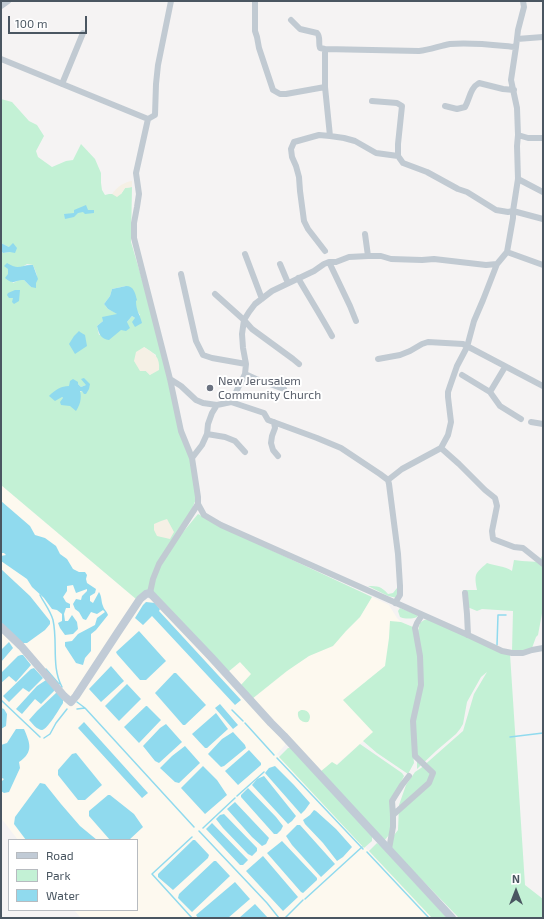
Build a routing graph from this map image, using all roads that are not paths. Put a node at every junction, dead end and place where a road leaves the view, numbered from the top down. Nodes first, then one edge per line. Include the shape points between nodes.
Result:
1 (8, 1) edge
2 (171, 1) edge
3 (255, 1) edge
4 (523, 1) edge
5 (1, 6) edge
6 (290, 20) dead end
7 (83, 33) dead end
8 (543, 38) edge
9 (517, 39) junction
10 (516, 48) junction
11 (325, 49) junction
12 (1, 59) edge
13 (62, 84) junction
14 (325, 87) junction
15 (514, 90) junction
16 (372, 101) dead end
17 (445, 106) dead end
18 (148, 119) junction
19 (518, 135) junction
20 (330, 136) junction
21 (543, 138) edge
22 (398, 156) junction
23 (518, 180) junction
24 (543, 192) edge
25 (513, 211) junction
26 (543, 219) edge
27 (365, 234) dead end
28 (324, 251) dead end
29 (508, 252) junction
30 (245, 254) dead end
31 (368, 256) junction
32 (329, 262) junction
33 (280, 264) dead end
34 (497, 264) junction
35 (543, 264) edge
36 (180, 274) dead end
37 (298, 278) junction
38 (288, 283) junction
39 (215, 294) dead end
40 (262, 299) junction
41 (244, 320) junction
42 (356, 321) dead end
43 (332, 336) dead end
44 (467, 347) junction
45 (378, 359) dead end
46 (246, 364) junction
47 (299, 364) dead end
48 (505, 367) junction
49 (245, 374) junction
50 (462, 375) dead end
51 (170, 379) junction
52 (543, 386) edge
53 (284, 389) dead end
54 (490, 392) junction
55 (231, 402) junction
56 (217, 405) junction
57 (521, 419) dead end
58 (274, 422) junction
59 (531, 422) dead end
60 (543, 424) edge
61 (207, 434) junction
62 (441, 448) junction
63 (245, 452) dead end
64 (278, 456) dead end
65 (192, 458) junction
66 (388, 480) junction
67 (198, 504) junction
68 (543, 564) edge
69 (150, 593) junction
70 (465, 593) dead end
71 (395, 603) junction
72 (422, 615) junction
73 (1, 627) edge
74 (468, 635) junction
75 (543, 648) edge
76 (409, 776) dead end
77 (393, 814) junction
78 (389, 849) junction
79 (452, 918) edge

1 - 5 street
2 - 18 street via 158,65 155,115
3 - 14 street via 255,31 274,90 286,94
4 - 9 street
6 - 11 street via 300,29 317,33 320,48
7 - 13 street
8 - 9 street
9 - 10 street
10 - 11 street via 449,44 419,51
10 - 15 street via 511,80
11 - 14 street
12 - 13 street
13 - 18 street
14 - 20 street
15 - 17 street via 479,83 472,88 466,107 457,109
15 - 19 street via 518,108
16 - 22 street via 397,103 402,106
18 - 51 street via 136,173 138,194 134,238
19 - 21 street
19 - 23 street
20 - 22 street via 355,141 376,153
20 - 28 street via 320,135 294,142 291,149 299,176 304,221
22 - 25 street via 403,163 467,192 496,210
23 - 24 street
23 - 25 street
25 - 26 street
25 - 29 street
27 - 31 street
29 - 34 street
29 - 35 street
30 - 40 street
31 - 32 street
31 - 34 street
32 - 37 street
32 - 42 street
33 - 38 street
34 - 44 street via 474,321
36 - 46 street via 196,341 203,355
37 - 38 street
37 - 43 street
38 - 40 street
39 - 41 street
40 - 41 street via 255,304
41 - 46 street via 242,334
41 - 47 street via 252,329
44 - 45 street via 463,344 428,342 400,355
44 - 48 street
44 - 62 street via 448,392 451,422
46 - 49 street
48 - 52 street
48 - 54 street
49 - 53 street
49 - 55 street
50 - 54 street
51 - 56 street via 196,400
51 - 65 street via 181,432
54 - 57 street via 500,406
55 - 56 street
55 - 58 street via 264,413 268,420
56 - 61 street via 208,424
58 - 64 street via 271,443
58 - 66 street via 341,448
59 - 60 street
61 - 63 street via 235,441
61 - 65 street
62 - 66 street via 402,469
62 - 68 street via 495,498 497,506 493,539 523,548
65 - 67 street
66 - 71 street via 400,586 400,595
67 - 69 street via 159,564
67 - 71 street via 204,515 221,525
69 - 73 street via 140,599 71,702
69 - 78 street
70 - 74 street
71 - 72 street
72 - 74 street
72 - 77 street via 415,628 420,656 421,686 413,720 415,756 433,773 429,783
74 - 75 street via 512,653
76 - 77 street via 392,801
77 - 78 street
78 - 79 street

